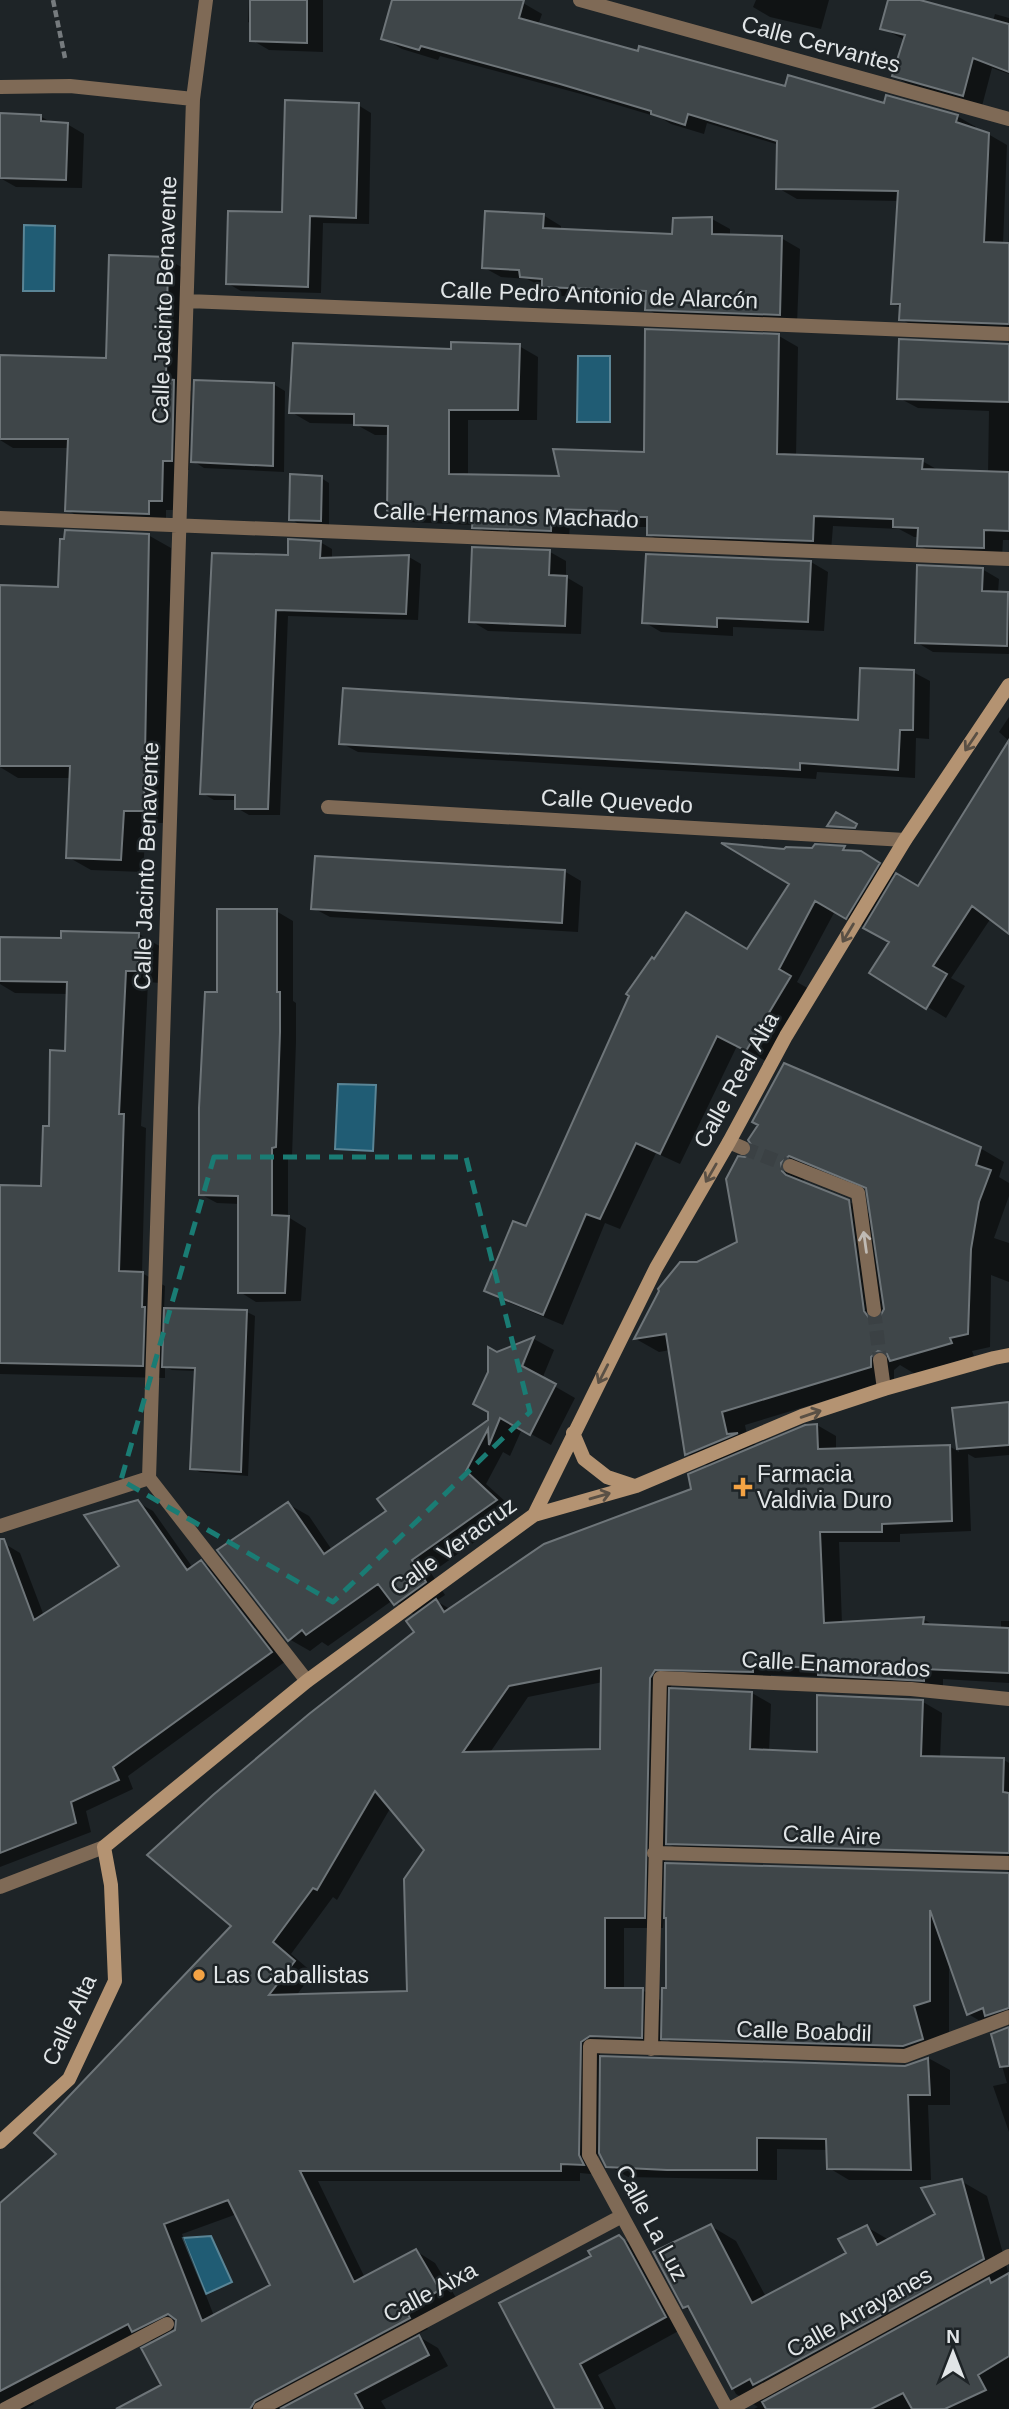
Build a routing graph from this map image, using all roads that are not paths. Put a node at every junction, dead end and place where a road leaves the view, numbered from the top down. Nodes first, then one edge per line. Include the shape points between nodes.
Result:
1 (206, 0) edge
2 (580, 0) edge
3 (0, 87) edge
4 (193, 99) junction
5 (1009, 119) edge
6 (187, 301) junction
7 (1009, 334) edge
8 (0, 518) edge
9 (180, 524) junction
10 (1009, 559) edge
11 (1009, 685) edge
12 (327, 807) dead end
13 (905, 840) junction
14 (729, 1142) junction
15 (743, 1149) tunnel mouth
16 (789, 1166) tunnel mouth
17 (874, 1310) tunnel mouth
18 (1009, 1356) edge
19 (880, 1360) tunnel mouth
20 (884, 1389) junction
21 (573, 1433) junction
22 (149, 1478) junction
23 (635, 1486) junction
24 (534, 1515) junction
25 (0, 1526) edge
26 (307, 1681) junction
27 (1009, 1699) edge
28 (104, 1847) junction
29 (654, 1853) junction
30 (1009, 1863) edge
31 (0, 1887) edge
32 (1009, 2017) edge
33 (590, 2046) joint
34 (650, 2049) junction
35 (0, 2142) edge
36 (622, 2216) junction
37 (1009, 2256) edge
38 (167, 2324) dead end
39 (5, 2409) edge
40 (260, 2409) edge
41 (729, 2409) edge

1 - 4 street, Calle Jacinto Benavente
2 - 5 street, Calle Cervantes
3 - 4 street via 71,86
4 - 6 street, Calle Jacinto Benavente
6 - 7 street, Calle Pedro Antonio de Alarcón
6 - 9 street, Calle Jacinto Benavente
8 - 9 street, Calle Hermanos Machado
9 - 10 street, Calle Hermanos Machado
9 - 22 street, Calle Jacinto Benavente
11 -> 13 street, Calle Real Alta
12 - 13 street, Calle Quevedo
13 -> 14 street, Calle Real Alta via 786,1036
14 - 15 street
14 -> 21 street, Calle Real Alta via 656,1268
17 -> 16 street via 858,1193
18 - 20 street, Calle Veracruz
19 - 20 street
23 -> 20 street, Calle Veracruz via 802,1416
21 - 23 street via 584,1459 607,1478
21 - 24 street, Calle Real Alta
22 - 25 street
22 - 26 street
24 -> 23 street, Calle Veracruz
24 - 26 street, Calle Veracruz
26 - 28 street, Calle Veracruz
27 - 29 street, Calle Enamorados via 911,1689 660,1678
28 - 31 street
28 - 35 street, Calle Alta via 111,1885 115,1981 69,2079
29 - 30 street, Calle Aire
29 - 34 street
32 - 34 street, Calle Boabdil via 905,2056
33 - 34 street, Calle Boabdil
33 - 36 street, Calle La Luz via 589,2155
36 - 40 street, Calle Aixa
36 - 41 street, Calle La Luz
37 - 41 street, Calle Arrayanes
38 - 39 street

